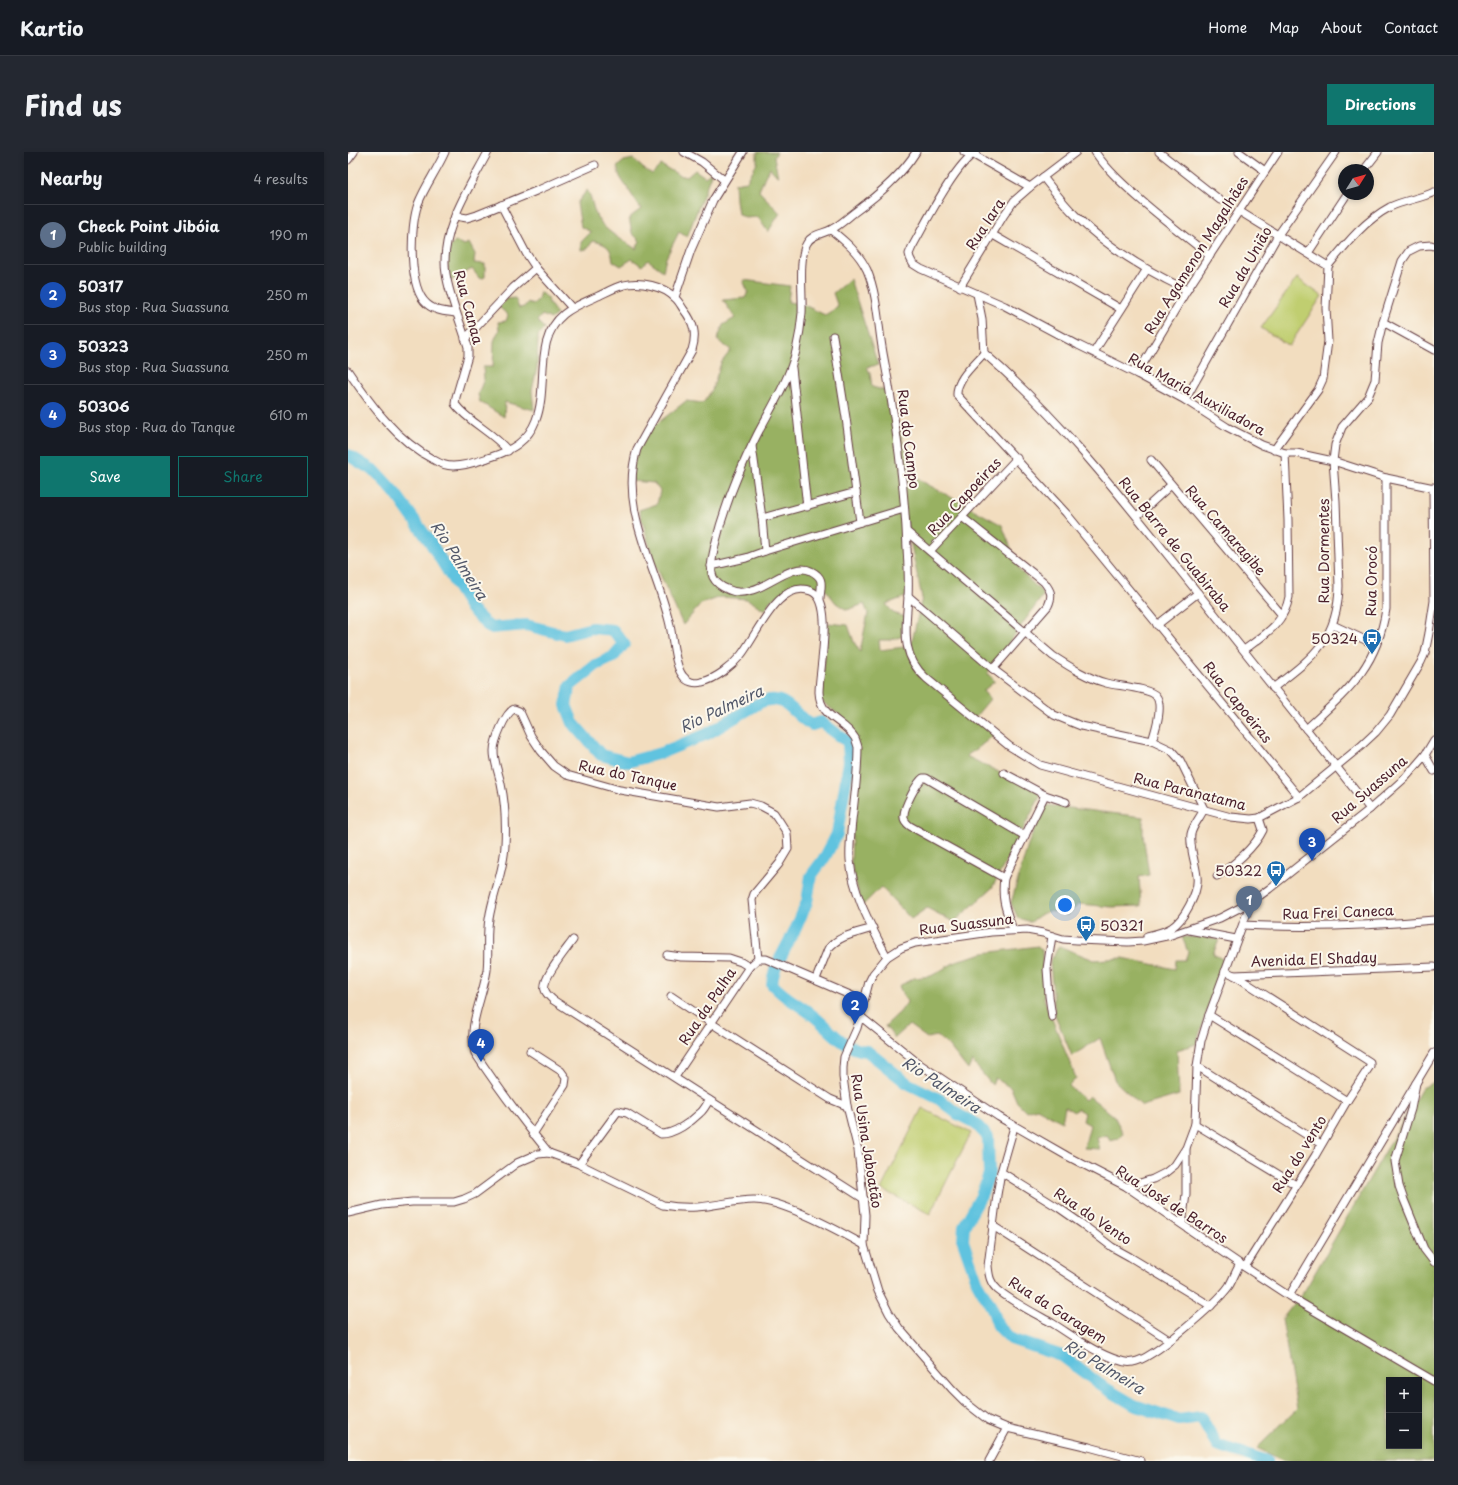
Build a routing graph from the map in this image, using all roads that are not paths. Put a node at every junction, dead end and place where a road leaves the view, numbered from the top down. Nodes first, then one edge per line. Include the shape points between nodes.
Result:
1 (354, 152) edge
2 (445, 152) edge
3 (488, 152) edge
4 (684, 152) edge
5 (742, 152) edge
6 (916, 152) edge
7 (1076, 152) edge
8 (1095, 152) edge
9 (1159, 152) edge
10 (1239, 152) edge
11 (1278, 152) edge
12 (1336, 152) edge
13 (1378, 152) edge
14 (971, 153) edge
15 (348, 159) edge
16 (1369, 164) edge
17 (594, 165) dead end
18 (1265, 171) junction
19 (1043, 177) junction
20 (724, 180) junction
21 (1030, 187) junction
22 (1434, 192) edge
23 (1220, 200) dead end
24 (1344, 200) edge
25 (501, 205) junction
26 (1239, 211) junction
27 (455, 216) junction
28 (831, 230) junction
29 (993, 235) junction
30 (1278, 235) junction
31 (1434, 246) edge
32 (1308, 253) junction
33 (1210, 256) junction
34 (1328, 266) junction
35 (536, 268) junction
36 (1147, 269) junction
37 (960, 286) junction
38 (1187, 290) junction
39 (977, 294) junction
40 (675, 297) junction
41 (572, 308) junction
42 (1121, 309) junction
43 (456, 314) junction
44 (1383, 322) junction
45 (833, 336) dead end
46 (466, 339) junction
47 (1434, 350) edge
48 (1094, 352) junction
49 (984, 353) junction
50 (792, 368) junction
51 (348, 371) edge
52 (1137, 374) junction
53 (1185, 400) junction
54 (752, 444) junction
55 (1274, 450) junction
56 (508, 451) junction
57 (1285, 453) junction
58 (1017, 458) junction
59 (1151, 460) dead end
60 (1333, 461) junction
61 (1386, 478) junction
62 (1171, 484) junction
63 (1433, 488) edge
64 (856, 492) junction
65 (807, 507) junction
66 (904, 509) junction
67 (1137, 516) junction
68 (762, 518) junction
69 (962, 518) junction
70 (860, 522) junction
71 (906, 532) junction
72 (765, 551) junction
73 (930, 551) junction
74 (711, 566) junction
75 (1198, 593) junction
76 (908, 596) junction
77 (820, 598) junction
78 (1282, 615) junction
79 (1157, 624) junction
80 (1333, 624) junction
81 (1024, 633) junction
82 (1376, 645) junction
83 (1244, 650) junction
84 (914, 666) joint
85 (994, 668) junction
86 (1273, 688) junction
87 (1306, 729) junction
88 (1434, 740) edge
89 (1152, 742) junction
90 (1425, 755) junction
91 (1336, 767) junction
92 (1434, 771) edge
93 (1004, 773) dead end
94 (1045, 796) junction
95 (1299, 797) junction
96 (1066, 802) dead end
97 (1204, 809) junction
98 (1370, 809) junction
99 (1259, 818) junction
100 (1025, 836) junction
101 (1217, 876) dead end
102 (1004, 878) junction
103 (1251, 902) junction
104 (1434, 920) edge
105 (1243, 925) junction
106 (873, 928) junction
107 (1013, 930) junction
108 (1188, 930) junction
109 (1052, 936) junction
110 (1236, 939) junction
111 (573, 940) dead end
112 (1128, 942) junction
113 (667, 955) dead end
114 (887, 958) junction
115 (758, 959) junction
116 (750, 967) junction
117 (1434, 967) edge
118 (1226, 971) junction
119 (1234, 975) junction
120 (816, 979) junction
121 (671, 996) dead end
122 (864, 1001) junction
123 (1209, 1015) junction
124 (860, 1016) junction
125 (1052, 1017) dead end
126 (711, 1023) junction
127 (849, 1048) joint
128 (530, 1051) dead end
129 (1434, 1053) edge
130 (1197, 1066) junction
131 (675, 1077) junction
132 (1416, 1083) junction
133 (709, 1100) junction
134 (1347, 1101) junction
135 (847, 1106) junction
136 (1195, 1124) junction
137 (1014, 1126) junction
138 (534, 1134) junction
139 (1321, 1144) junction
140 (1186, 1148) junction
141 (549, 1153) junction
142 (580, 1164) junction
143 (1001, 1172) junction
144 (1296, 1185) junction
145 (1127, 1187) junction
146 (864, 1199) junction
147 (348, 1213) edge
148 (1182, 1224) junction
149 (993, 1226) junction
150 (864, 1245) junction
151 (1434, 1262) edge
152 (1242, 1266) junction
153 (1290, 1296) junction
154 (1211, 1306) junction
155 (1169, 1340) junction
156 (1434, 1381) edge
157 (1007, 1428) junction
158 (989, 1461) edge
159 (1141, 1461) edge

1 - 15 street
2 - 43 street via 418,204 414,223 413,266 419,295 427,304 434,309
3 - 27 street, Rua Canaa
4 - 20 street via 702,162
5 - 20 street
6 - 28 street via 905,169 872,200
7 - 19 street, Rua Iara
8 - 33 street via 1118,180
9 - 23 street
10 - 18 street
11 - 18 street, Rua Agamenon Magalhães
12 - 30 street, Rua da União
13 - 16 street
14 - 21 street
14 - 37 street, Rua Maria Auxiliadora via 952,179 909,254 914,264 921,269
17 - 25 street
18 - 26 street, Rua Agamenon Magalhães
19 - 21 street, Rua Iara
19 - 36 street via 1091,230
20 - 40 street via 691,250
21 - 29 street, Rua Iara via 1014,201
22 - 34 street via 1391,207 1369,221
24 - 32 street
25 - 27 street via 467,218
25 - 35 street
26 - 30 street
26 - 33 street, Rua Agamenon Magalhães
27 - 43 street, Rua Canaa via 444,260 448,288
28 - 50 street via 809,239 802,256 800,335
28 - 66 street, Rua do Campo via 852,247 867,270 871,284 896,432
29 - 37 street, Rua Iara
29 - 42 street
30 - 32 street
30 - 53 street, Rua da União
31 - 44 street, Rua Dormentes via 1419,246 1409,251 1402,261
32 - 34 street
33 - 38 street, Rua Agamenon Magalhães
34 - 55 street via 1328,341 1323,379 1318,390
35 - 41 street
35 - 46 street via 513,288
36 - 38 street
36 - 42 street
37 - 39 street, Rua Maria Auxiliadora
38 - 52 street, Rua Agamenon Magalhães
39 - 48 street, Rua Maria Auxiliadora
39 - 49 street via 982,319
40 - 41 street via 651,285 624,285
40 - 77 street via 688,315 695,339 692,350 637,449 632,481 637,522 669,620 676,660 682,676 688,681 701,683 717,676 740,657 770,612 791,591 805,589
41 - 56 street via 553,326 548,339 536,419 527,437
42 - 48 street
43 - 46 street, Rua Canaa
44 - 47 street
44 - 60 street, Rua Dormentes via 1378,343 1375,380 1368,397 1342,427 1335,444
45 - 64 street
46 - 56 street, Rua Canaa via 468,356 455,404 497,438
48 - 52 street, Rua Maria Auxiliadora
49 - 58 street, Rua Capoeiras via 968,370 957,388 957,395
49 - 67 street, Rua Barra de Guabiraba via 1056,423
50 - 54 street
50 - 65 street
51 - 56 street via 369,401 399,435 440,464 462,465
52 - 53 street, Rua Maria Auxiliadora
53 - 55 street, Rua Maria Auxiliadora via 1227,427
54 - 68 street
54 - 74 street via 733,487
55 - 57 street, Rua Maria Auxiliadora
57 - 60 street, Rua Maria Auxiliadora
57 - 78 street via 1289,597
58 - 69 street, Rua Capoeiras
58 - 79 street, Rua Capoeiras
59 - 62 street, Rua Camaragibe
60 - 61 street, Rua Maria Auxiliadora
60 - 80 street, Rua Dormentes via 1338,586
61 - 63 street, Rua Maria Auxiliadora
61 - 82 street, Rua Orocó via 1386,609
62 - 67 street
62 - 78 street, Rua Camaragibe
63 - 91 street, Rua Paranatama via 1434,601 1425,653 1385,722
64 - 65 street
64 - 70 street
65 - 68 street
66 - 70 street
66 - 71 street, Rua do Campo
67 - 75 street, Rua Barra de Guabiraba
68 - 72 street
69 - 73 street, Rua Capoeiras
69 - 81 street via 1044,582 1052,593 1048,606
70 - 72 street
71 - 73 street
71 - 76 street, Rua do Campo
72 - 74 street
73 - 81 street
74 - 77 street via 713,578 722,587 740,592 765,586 789,572 808,569 821,579
75 - 79 street
75 - 83 street, Rua Barra de Guabiraba
76 - 84 street, Rua do Campo via 906,635
76 - 85 street
77 - 106 street via 824,628 819,693 825,710 855,738 858,746 850,861 856,889
78 - 83 street via 1271,630
79 - 95 street, Rua Capoeiras
80 - 82 street
80 - 86 street, Rua Dormentes via 1313,655
81 - 85 street
81 - 89 street via 1073,669 1105,683 1142,690 1157,696 1160,707
82 - 87 street, Rua Orocó via 1352,686
83 - 86 street, Rua Barra de Guabiraba
84 - 97 street, Rua Paranatama via 1009,746 1040,765
85 - 89 street via 1064,720
86 - 87 street, Rua Barra de Guabiraba
87 - 91 street, Rua Barra de Guabiraba
88 - 90 street, Rua Suassuna
89 - 97 street via 1171,750 1180,760
90 - 92 street, Rua Suassuna
90 - 98 street, Rua Suassuna via 1406,777
91 - 95 street, Rua Paranatama
91 - 98 street, Rua Barra de Guabiraba
93 - 94 street
94 - 96 street
94 - 100 street
95 - 99 street, Rua Paranatama
97 - 99 street, Rua Paranatama via 1231,817
97 - 112 street via 1191,835 1197,885 1185,912 1170,929
98 - 103 street, Rua Suassuna
99 - 101 street via 1263,830 1258,840
100 - 102 street
100 - 102 street via 933,782 923,778 919,781 905,809 906,822
102 - 107 street via 1003,900
103 - 105 street
103 - 108 street, Rua Suassuna via 1220,918
104 - 105 street, Rua Frei Caneca via 1326,927
105 - 110 street
106 - 114 street
106 - 120 street via 841,938 831,945
107 - 109 street, Rua Suassuna via 1027,930
107 - 114 street, Rua Suassuna via 915,943
108 - 110 street
108 - 112 street, Rua Suassuna
109 - 112 street, Rua Suassuna via 1063,939
109 - 125 street via 1047,969
110 - 118 street
111 - 131 street via 544,984 546,994
113 - 116 street via 729,958
114 - 122 street, Rua Suassuna via 873,974
115 - 116 street, Rua da Palha
115 - 120 street via 766,959
115 - 138 street, Rua do Tanque via 752,900 788,849 787,834 774,814 750,803 719,807 620,790 567,775 547,759 535,743 521,714 516,709 511,710 500,729 494,752 503,799 506,843 504,864 495,889 489,920 487,971 474,1021 473,1047 490,1076
116 - 126 street, Rua da Palha
117 - 119 street, Avenida El Shaday
118 - 119 street
118 - 123 street
119 - 134 street, Rua do vento via 1370,1062 1370,1066
120 - 122 street
121 - 126 street
122 - 124 street, Rua Suassuna
123 - 130 street
123 - 134 street
124 - 127 street, Rua Suassuna
124 - 137 street, Rua José de Barros via 918,1063
126 - 131 street, Rua da Palha
126 - 135 street via 830,1099
127 - 135 street, Rua Usina Jaboatão via 844,1057 843,1068
128 - 138 street via 561,1071 566,1078 565,1085
129 - 132 street
130 - 136 street
130 - 139 street
131 - 133 street
132 - 151 street via 1395,1161 1404,1200 1424,1249
132 - 153 street
133 - 142 street via 703,1111 691,1122 663,1134 628,1113 618,1111
133 - 146 street
134 - 139 street, Rua do vento
135 - 146 street, Rua Usina Jaboatão via 858,1150
136 - 140 street
136 - 144 street, Rua do Vento
137 - 143 street, Rua da Garagem
137 - 145 street, Rua José de Barros
138 - 141 street, Rua do Tanque
139 - 144 street, Rua do vento
140 - 145 street via 1175,1165 1165,1173
140 - 148 street via 1186,1194
141 - 142 street
141 - 147 street via 538,1154 517,1163 475,1194 454,1202 382,1205
142 - 150 street via 663,1205 696,1207 754,1200 766,1202 797,1212
143 - 149 street, Rua da Garagem
143 - 154 street, Rua do Vento via 1059,1208 1112,1247
144 - 152 street, Rua do vento
145 - 148 street, Rua José de Barros
146 - 150 street, Rua Usina Jaboatão
148 - 152 street, Rua José de Barros
149 - 155 street
149 - 155 street, Rua da Garagem via 988,1266 991,1282 998,1289 1101,1352 1127,1363 1143,1359
150 - 157 street, Rua Usina Jaboatão via 878,1291 899,1328 965,1402 988,1420
152 - 153 street, Rua José de Barros
152 - 154 street
153 - 156 street, Rua José de Barros
154 - 155 street
157 - 158 street
157 - 159 street, Rua Usina Jaboatão

